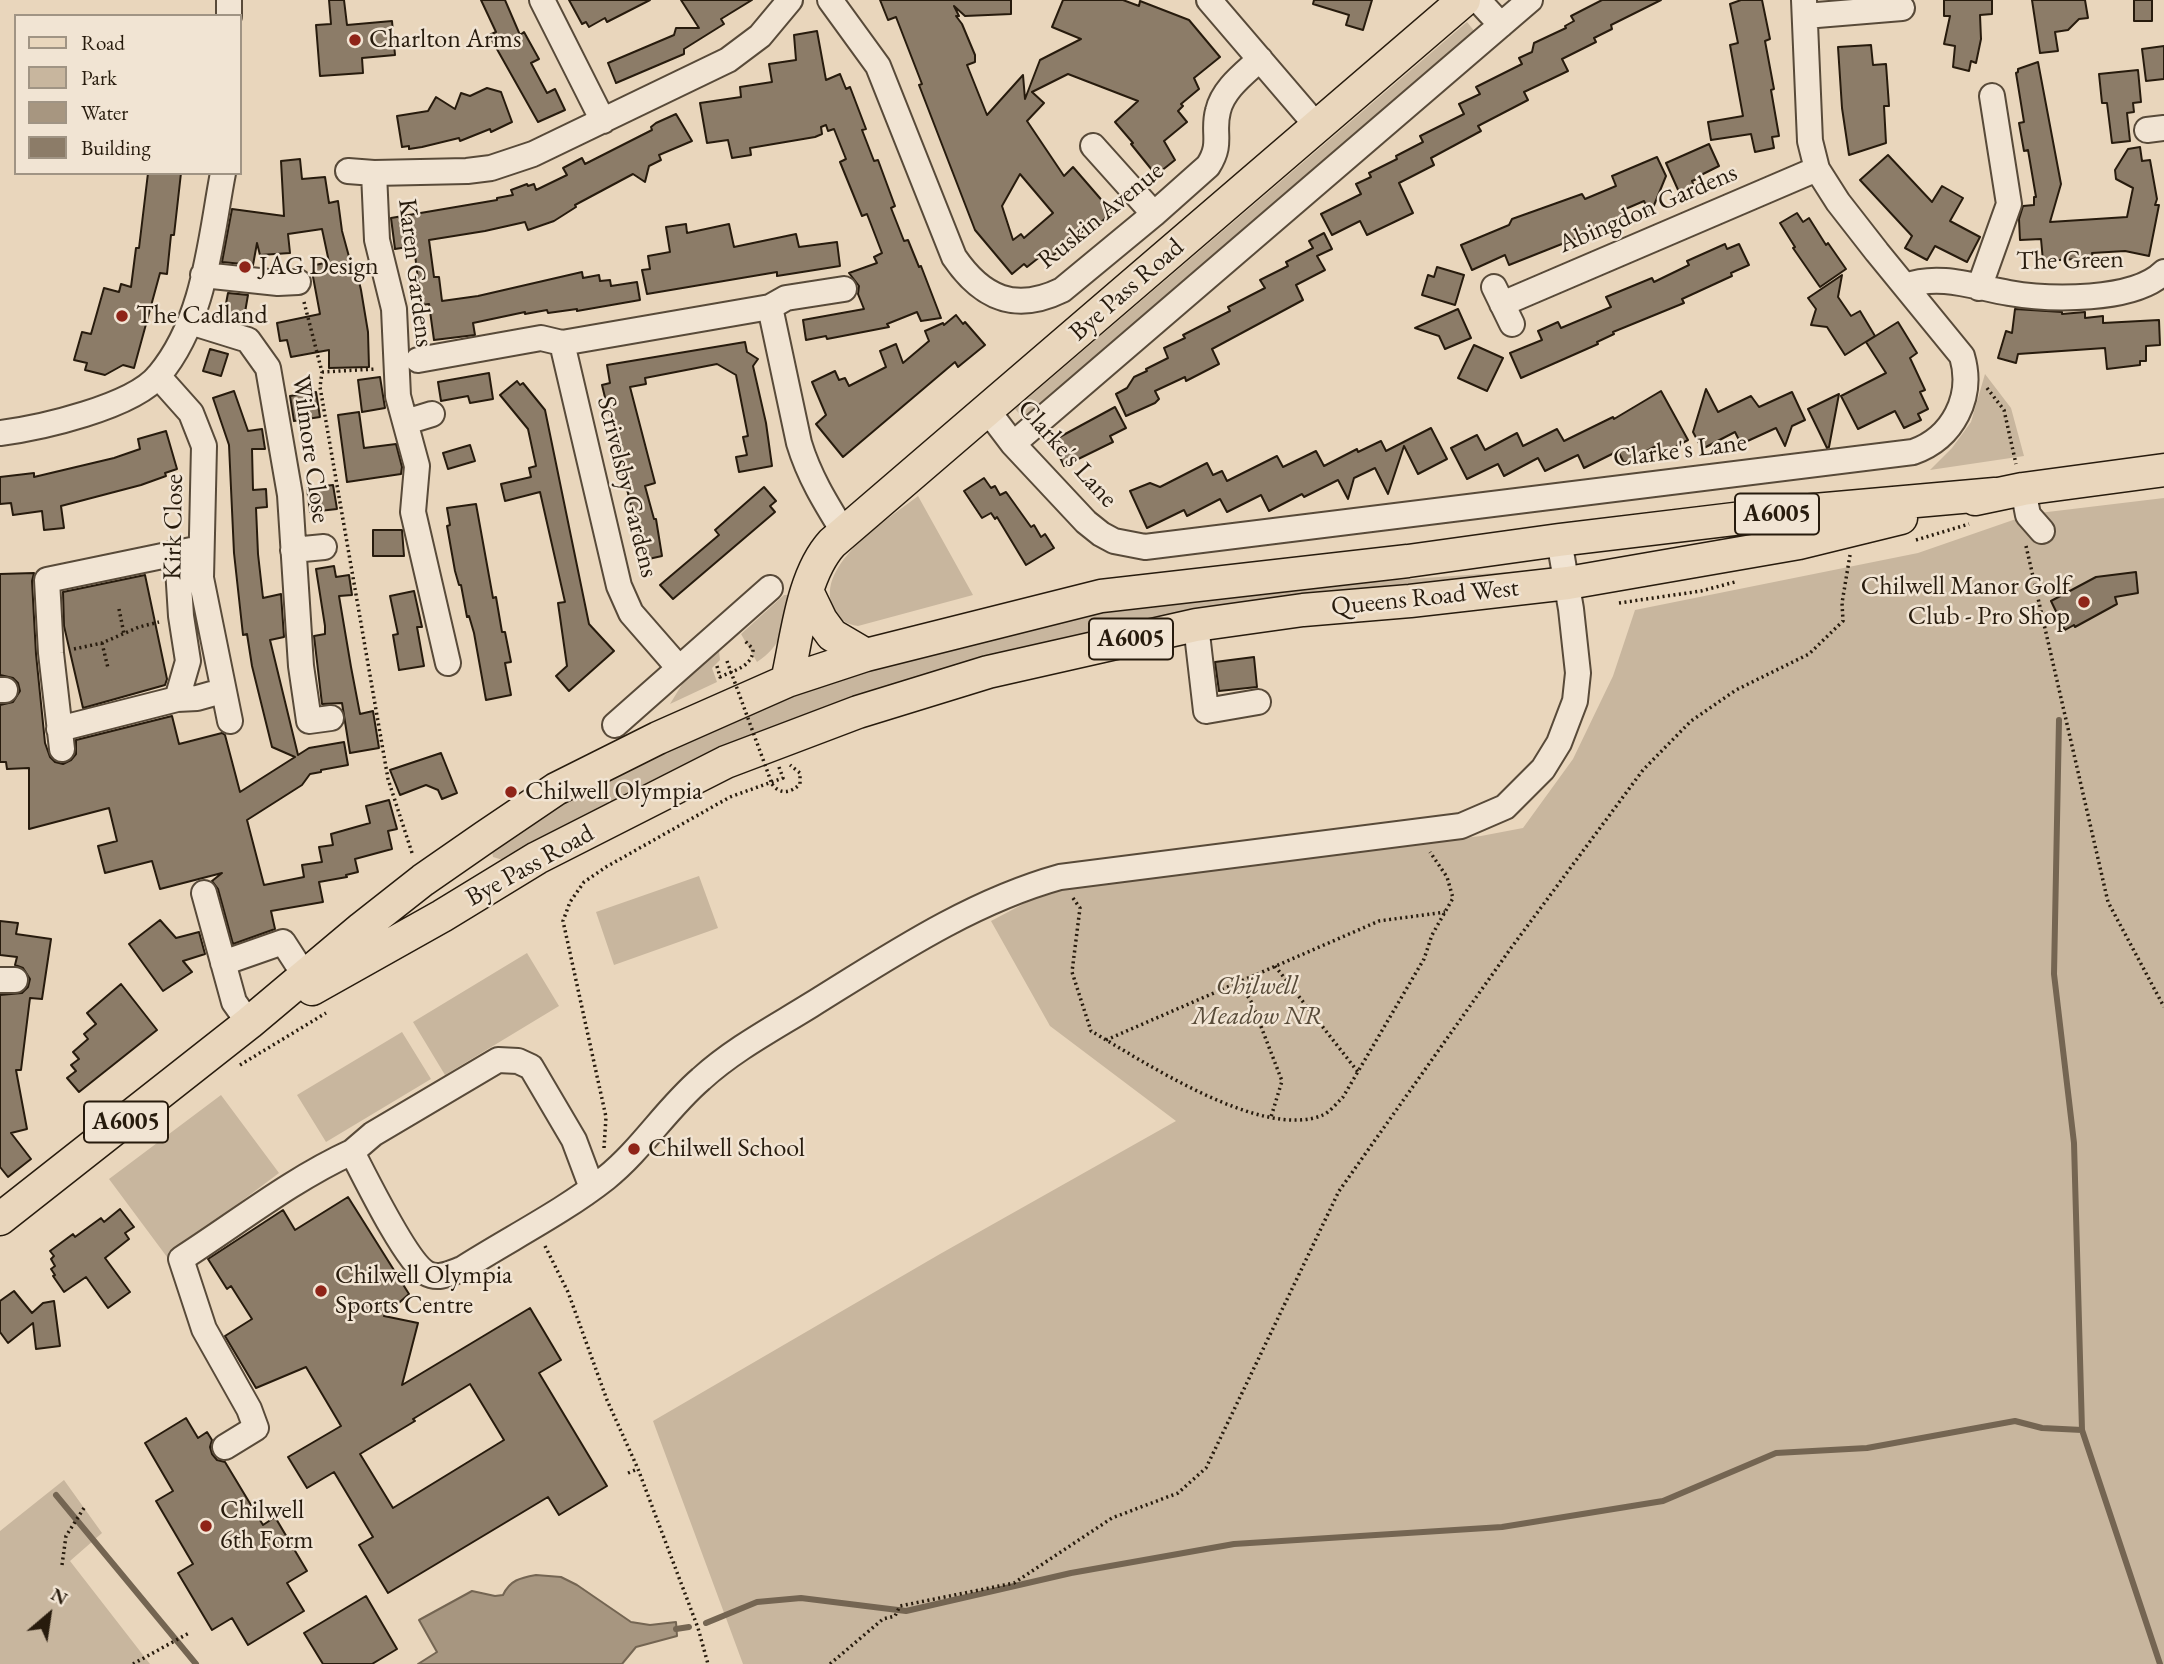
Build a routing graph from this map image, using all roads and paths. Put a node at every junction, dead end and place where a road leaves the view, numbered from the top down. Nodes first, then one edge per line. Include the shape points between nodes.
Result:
1 (542, 0) edge
2 (790, 0) edge
3 (830, 0) edge
4 (1209, 0) edge
5 (1464, 0) edge
6 (1478, 0) edge
7 (1530, 0) edge
8 (1805, 8) edge
9 (1902, 13) edge
10 (1501, 25) junction
11 (1260, 59) junction
12 (1992, 96) dead end
13 (603, 121) junction
14 (1317, 126) junction
15 (1093, 146) dead end
16 (1817, 169) junction
17 (348, 171) dead end
18 (374, 173) junction
19 (223, 175) edge
20 (1154, 214) junction
21 (2162, 274) edge
22 (203, 275) junction
23 (299, 282) joint
24 (1905, 286) junction
25 (1979, 288) junction
26 (844, 289) dead end
27 (1503, 305) dead end
28 (770, 307) junction
29 (190, 322) junction
30 (562, 343) junction
31 (407, 362) junction
32 (322, 372) junction
33 (158, 376) junction
34 (1987, 388) dead end
35 (988, 411) junction
36 (432, 414) dead end
37 (406, 422) junction
38 (0, 433) edge
39 (1013, 444) junction
40 (2164, 470) edge
41 (2009, 492) junction
42 (843, 531) junction
43 (2033, 533) joint
44 (1559, 540) junction
45 (324, 547) dead end
46 (189, 550) junction
47 (293, 550) junction
48 (1850, 554) dead end
49 (770, 588) dead end
50 (807, 591) junction
51 (1569, 596) junction
52 (118, 609) dead end
53 (181, 616) junction
54 (1196, 625) junction
55 (124, 634) junction
56 (741, 640) dead end
57 (102, 643) junction
58 (51, 653) junction
59 (726, 654) dead end
60 (866, 655) junction
61 (448, 663) dead end
62 (108, 668) dead end
63 (679, 668) junction
64 (727, 673) dead end
65 (787, 681) junction
66 (222, 691) junction
67 (187, 699) junction
68 (1258, 702) dead end
69 (858, 712) joint
70 (331, 718) dead end
71 (230, 721) dead end
72 (615, 725) dead end
73 (770, 762) dead end
74 (778, 765) junction
75 (758, 767) dead end
76 (756, 774) dead end
77 (1424, 830) junction
78 (1060, 877) junction
79 (424, 880) junction
80 (204, 893) dead end
81 (1445, 912) junction
82 (223, 963) junction
83 (1275, 966) junction
84 (305, 976) junction
85 (1239, 982) junction
86 (2164, 1007) edge
87 (330, 1011) dead end
88 (250, 1023) junction
89 (1106, 1040) junction
90 (236, 1068) dead end
91 (1358, 1072) junction
92 (1271, 1117) junction
93 (646, 1140) junction
94 (578, 1148) junction
95 (352, 1152) junction
96 (603, 1158) junction
97 (593, 1188) junction
98 (2, 1213) edge
99 (534, 1224) junction
100 (225, 1447) dead end
101 (638, 1469) junction
102 (628, 1473) dead end
103 (84, 1508) dead end
104 (62, 1565) dead end
105 (189, 1633) dead end
106 (133, 1664) edge
107 (708, 1664) edge
108 (830, 1664) edge

1 - 13 street
2 - 13 street via 760,36 729,60
3 - 20 street, Ruskin Avenue via 878,66 954,257 984,290 1021,302 1045,299
4 - 11 street
5 - 14 main road, Bye Pass Road
6 - 10 street
7 - 10 street, Bye Pass Road
8 - 9 street
8 - 16 street, Clarke's Lane via 1810,141
10 - 39 street, Bye Pass Road
11 - 14 street
11 - 20 street, Ruskin Avenue via 1221,102 1216,117 1218,140 1208,166
12 - 25 street, The Green via 2009,204
13 - 18 street via 491,168
14 - 35 main road, Bye Pass Road
15 - 20 street
16 - 24 street, Clarke's Lane
16 - 27 street, Abingdon Gardens
17 - 18 street
18 - 31 street, Karen Gardens via 377,240 397,336
19 - 22 street
21 - 25 street, The Green via 2126,293 2034,297
22 - 23 street
22 - 29 street
23 - 32 path
24 - 25 street, The Green via 1930,279
24 - 39 street, Clarke's Lane via 1962,356 1965,367 1963,393 1949,429 1926,448 1913,452 1145,547 1101,534
26 - 28 street via 786,298
28 - 30 street
28 - 42 street via 806,465
29 - 33 street
29 - 47 street, Wilmore Close via 248,341 268,368 290,495
30 - 31 street via 541,338
30 - 63 street, Scrivelsby Gardens via 619,586 631,612
31 - 32 path
31 - 37 street, Karen Gardens via 398,396
32 - 79 path via 320,387 388,779
33 - 38 street via 129,396 87,413
33 - 46 street, Kirk Close via 184,403 205,455
34 - 41 path via 2004,410
35 - 39 street, Clarke's Lane
35 - 42 main road, Bye Pass Road
36 - 37 street
37 - 61 street, Karen Gardens via 417,466 413,512
40 - 41 main road, Queens Road West / A6005
41 - 43 street via 2028,515
41 - 44 main road, Queens Road West / A6005
41 - 51 main road, Queens Road West / A6005
42 - 50 main road, Bye Pass Road via 822,553
43 - 86 path via 2108,902
44 - 51 street
44 - 60 main road, Queens Road West / A6005 via 1101,596
45 - 47 street, Wilmore Close
46 - 53 street
46 - 58 street via 47,580
46 - 66 street, Kirk Close via 203,593
47 - 70 street, Wilmore Close via 309,721
48 - 108 path via 1843,621 1809,654 1736,690 1691,721 1643,770 1339,1191 1206,1468 1197,1478 1178,1493 1112,1518 1014,1583 901,1606 895,1616 883,1619
49 - 63 street
50 - 60 main road via 832,635
50 - 65 main road, Bye Pass Road
51 - 54 main road, Queens Road West / A6005 via 1410,601
51 - 77 street via 1578,673 1575,701 1543,769 1504,807 1461,826
52 - 55 path
53 - 55 path
53 - 67 street via 188,661
54 - 68 street via 1206,711
54 - 69 main road, Queens Road West / A6005 via 988,672
55 - 57 path
56 - 64 path via 747,642 753,656
57 - 58 path
57 - 62 path
58 - 67 street via 60,739
59 - 74 path, bridge via 772,784 784,792 800,784 800,773 791,765
60 - 65 main road, Bye Pass Road / A6005
63 - 72 street
65 - 79 main road, Bye Pass Road / A6005 via 556,789
66 - 67 street
66 - 71 street, Kirk Close
69 - 88 main road, Bye Pass Road / A6005 via 726,762 537,858
73 - 75 path
74 - 76 path
74 - 96 path via 783,778 730,797 607,867 584,882 570,902 563,921 606,1117
77 - 78 street
77 - 81 path via 1453,898
78 - 89 path via 1080,908 1072,972 1091,1031
78 - 93 street via 998,899 943,927 758,1037 702,1078
79 - 84 main road, Bye Pass Road / A6005
80 - 82 street
81 - 83 path via 1379,921
81 - 91 path via 1424,959
82 - 84 street via 283,942
82 - 88 street via 234,1002
83 - 85 path
83 - 91 path
84 - 88 main road, Bye Pass Road / A6005
85 - 89 path
85 - 92 path via 1252,1003 1282,1081
87 - 90 path
88 - 98 main road, Bye Pass Road / A6005
89 - 92 path via 1179,1083
91 - 92 path via 1325,1115 1291,1122
93 - 96 street via 622,1155
93 - 97 street
94 - 95 street via 531,1067 498,1060 373,1134
94 - 96 street
94 - 97 street
95 - 99 street via 402,1243 417,1265 435,1276 462,1269
95 - 100 street via 286,1189 181,1259 204,1329 256,1428
97 - 99 street
99 - 101 path via 568,1292
101 - 102 path
101 - 107 path
103 - 104 path via 66,1536
105 - 106 path

